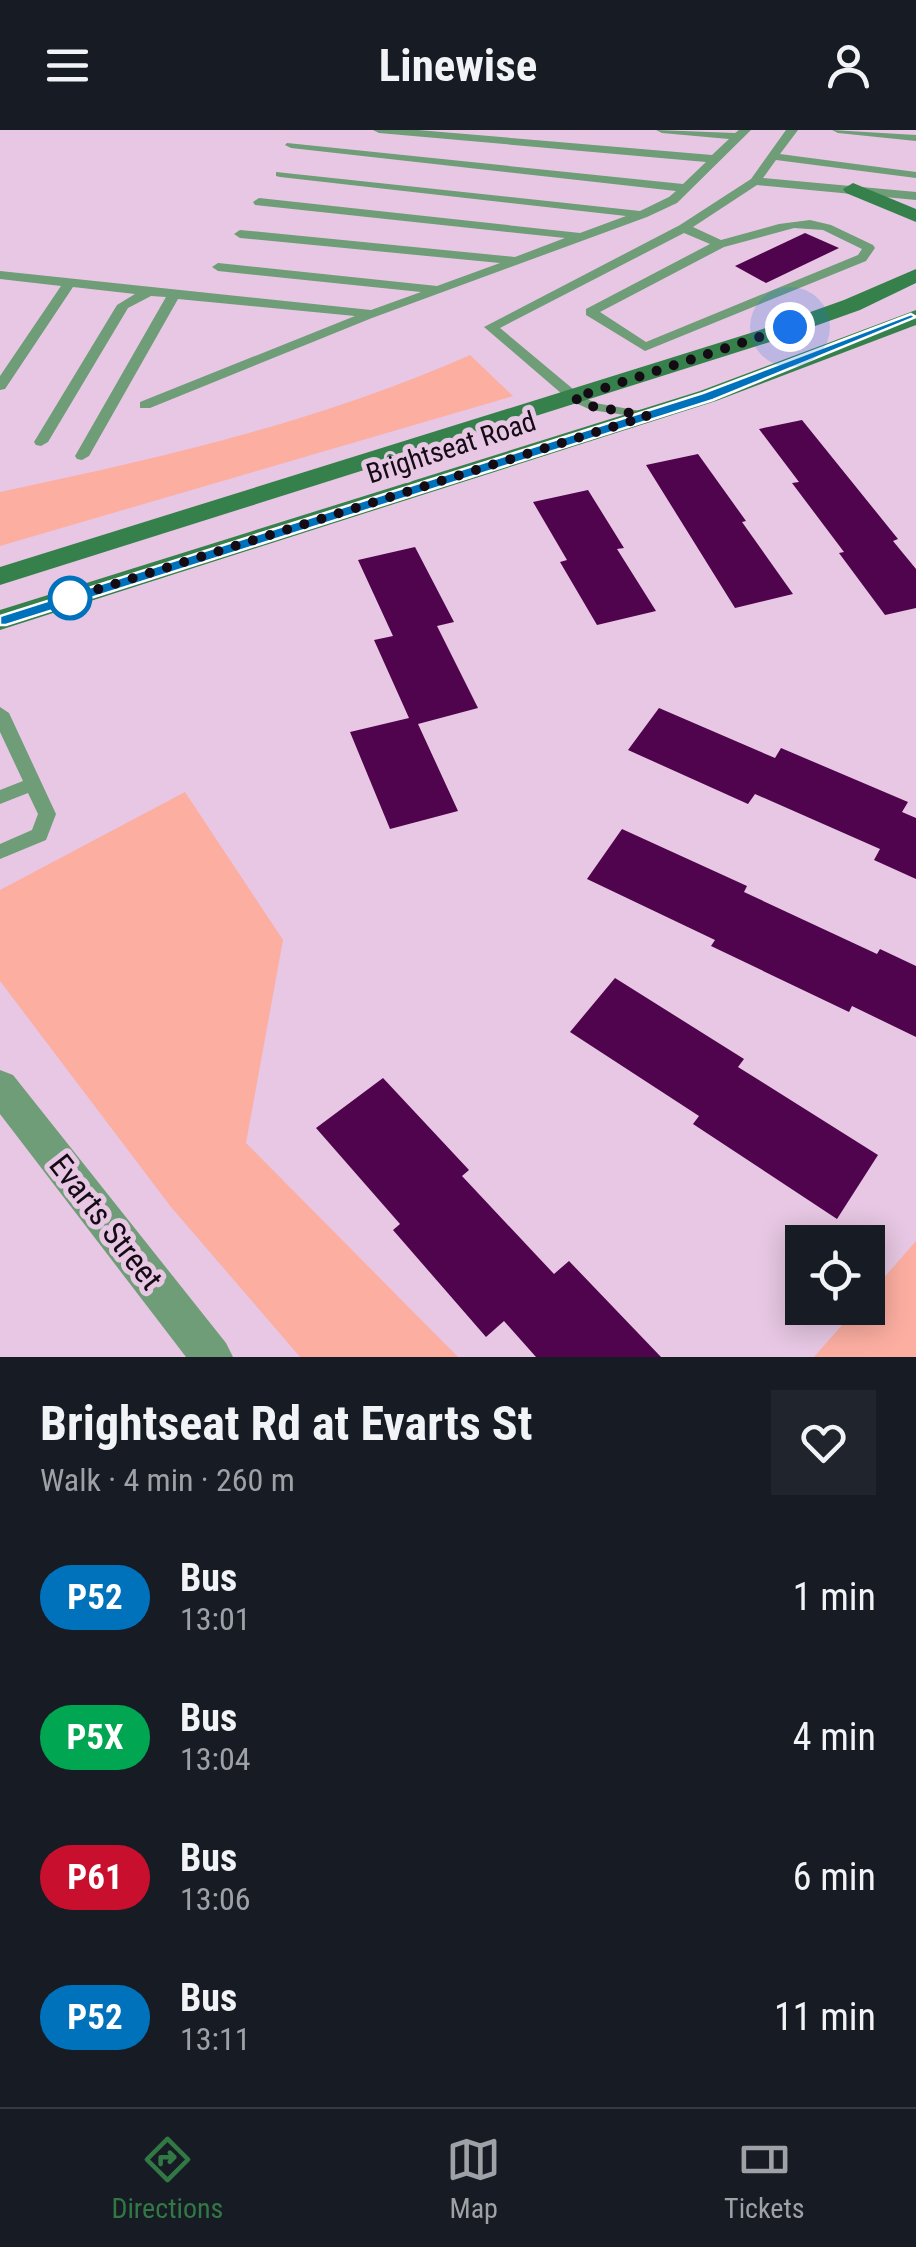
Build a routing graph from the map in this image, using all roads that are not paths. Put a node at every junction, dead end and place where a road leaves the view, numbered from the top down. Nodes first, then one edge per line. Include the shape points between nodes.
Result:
1 (380, 130) edge
2 (662, 130) edge
3 (792, 130) edge
4 (838, 130) edge
5 (741, 134) edge
6 (916, 138) edge
7 (291, 145) dead end
8 (776, 157) junction
9 (714, 160) junction
10 (280, 174) dead end
11 (916, 174) edge
12 (755, 181) junction
13 (685, 188) junction
14 (854, 189) junction
15 (916, 196) edge
16 (259, 202) dead end
17 (643, 214) junction
18 (916, 216) edge
19 (684, 228) junction
20 (240, 234) dead end
21 (582, 236) junction
22 (720, 244) junction
23 (516, 261) junction
24 (218, 266) dead end
25 (916, 275) edge
26 (2, 279) edge
27 (68, 283) junction
28 (439, 290) junction
29 (149, 292) junction
30 (174, 294) junction
31 (372, 314) junction
32 (916, 317) edge
33 (0, 386) edge
34 (574, 398) junction
35 (145, 405) dead end
36 (647, 416) junction
37 (41, 442) dead end
38 (82, 456) dead end
39 (0, 576) edge
40 (0, 620) edge
41 (0, 713) edge
42 (34, 784) junction
43 (0, 797) edge
44 (0, 852) edge
45 (0, 1086) edge
46 (212, 1357) edge

1 - 9 lane
2 - 5 lane
3 - 8 lane
4 - 6 lane
5 - 9 lane
7 - 13 lane
8 - 11 lane
8 - 12 lane
9 - 13 lane
10 - 17 lane
12 - 14 lane
12 - 19 lane
13 - 17 lane
14 - 15 lane
14 - 18 street
16 - 21 lane
17 - 21 lane
19 - 22 lane
19 - 34 lane via 491,327
20 - 23 lane
21 - 23 lane
22 - 22 lane via 777,224 815,224 869,248 862,258 645,347 591,312
23 - 28 lane
24 - 28 lane
25 - 34 street, Brightseat Road via 840,310
26 - 27 lane
27 - 29 lane
27 - 33 lane
28 - 31 lane
29 - 30 lane
29 - 37 lane via 123,305
30 - 31 lane
30 - 38 lane
31 - 35 lane
32 - 36 street, Brightseat Road
34 - 36 lane
34 - 39 street, Brightseat Road
36 - 40 street, Brightseat Road
41 - 42 lane
42 - 43 lane
42 - 44 lane via 47,814 39,835
45 - 46 street, Evarts Street

